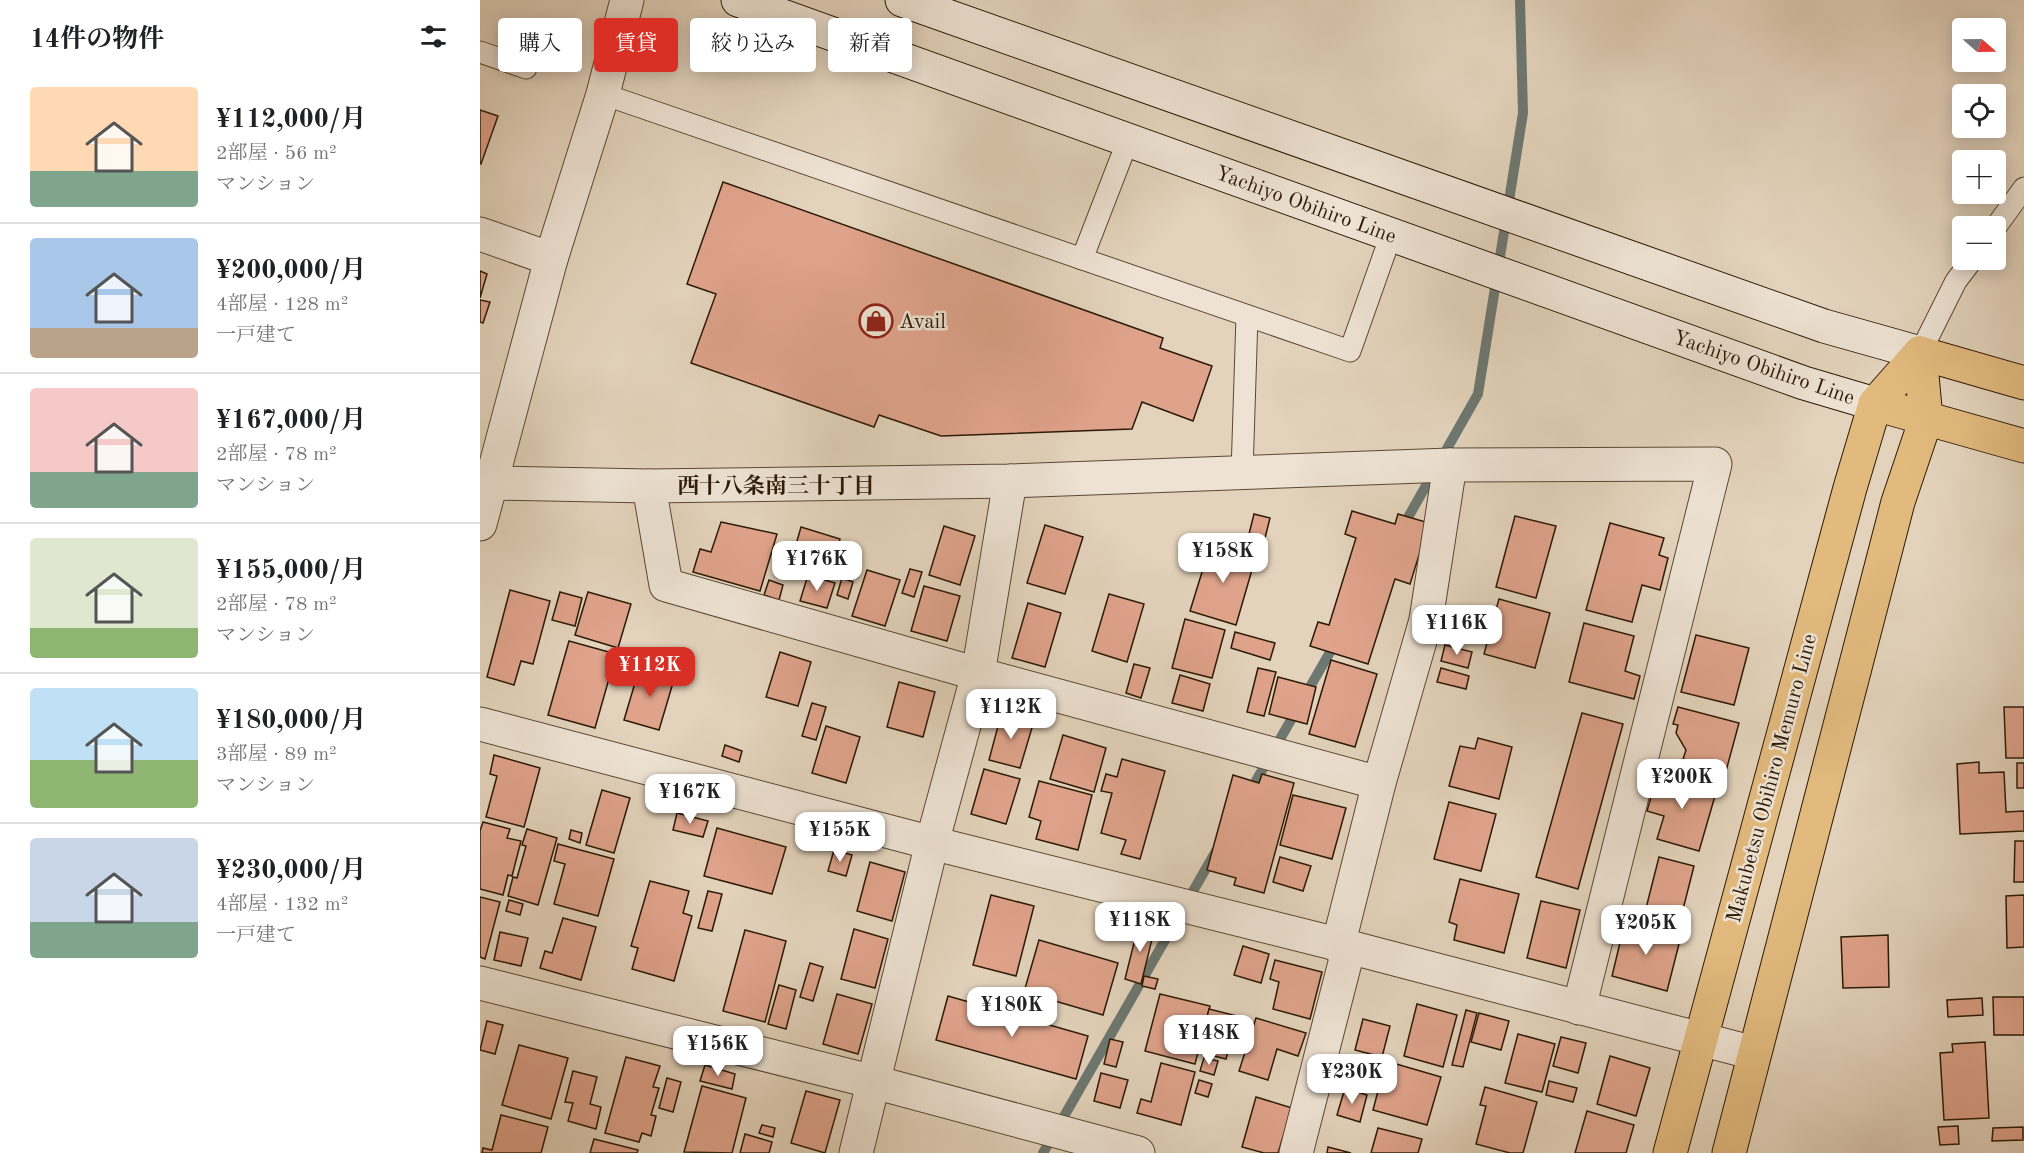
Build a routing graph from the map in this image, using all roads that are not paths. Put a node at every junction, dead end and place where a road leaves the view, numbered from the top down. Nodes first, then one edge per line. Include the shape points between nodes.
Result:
1 (627, 0) edge
2 (738, 0) edge
3 (902, 0) edge
4 (480, 52) edge
5 (498, 58) edge
6 (603, 94) junction
7 (1128, 140) junction
8 (2024, 188) edge
9 (2004, 216) edge
10 (480, 234) edge
11 (1391, 235) junction
12 (551, 259) junction
13 (1082, 259) junction
14 (1964, 270) edge
15 (1247, 316) junction
16 (1920, 353) junction
17 (2024, 383) edge
18 (1875, 404) junction
19 (1926, 419) junction
20 (2024, 446) edge
21 (1450, 465) junction
22 (1242, 473) junction
23 (1010, 481) junction
24 (490, 483) junction
25 (649, 486) junction
26 (480, 524) edge
27 (978, 674) junction
28 (480, 724) edge
29 (1380, 783) junction
30 (932, 843) junction
31 (1344, 946) junction
32 (480, 983) edge
33 (1579, 1008) junction
34 (1700, 1039) junction
35 (1754, 1053) junction
36 (874, 1082) junction
37 (856, 1153) edge
38 (1138, 1153) edge
39 (1296, 1153) edge
40 (1670, 1153) edge
41 (1729, 1153) edge

1 - 6 street
2 - 7 street, Yachiyo Obihiro Line
3 - 16 street via 1813,322
4 - 5 lane
6 - 12 street
6 - 13 lane
7 - 11 street, Yachiyo Obihiro Line
7 - 13 lane
8 - 9 lane
10 - 12 street
11 - 15 lane via 1350,351
11 - 18 street, Yachiyo Obihiro Line via 1804,383
12 - 24 street
13 - 15 lane
14 - 16 lane
15 - 22 lane
16 - 17 main road
16 - 18 main road, Makubetsu Obihiro Memuro Line
16 - 19 main road
18 - 19 main road
18 - 34 main road, Makubetsu Obihiro Memuro Line
19 - 20 main road
19 - 35 main road via 1898,502
21 - 22 street
21 - 29 street via 1426,620
21 - 33 street via 1715,464
22 - 23 street
23 - 25 street
23 - 27 street
24 - 25 street
24 - 26 street
25 - 27 street via 666,585
27 - 29 street
27 - 30 street
28 - 30 street
29 - 31 street
30 - 31 street
30 - 36 street
31 - 33 street
31 - 39 street
32 - 36 street
33 - 34 street
34 - 35 street
34 - 40 main road, Makubetsu Obihiro Memuro Line
35 - 41 main road
36 - 37 street
36 - 38 street

